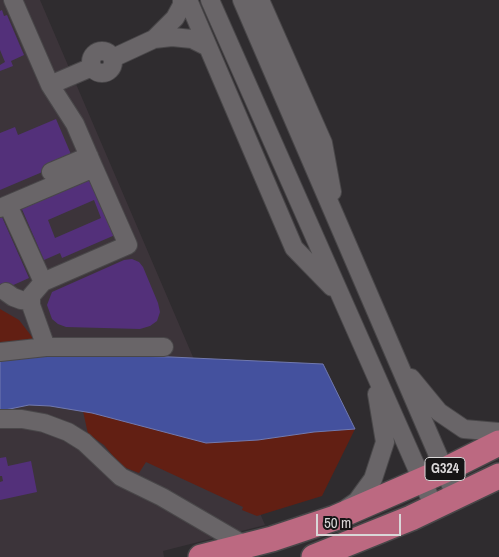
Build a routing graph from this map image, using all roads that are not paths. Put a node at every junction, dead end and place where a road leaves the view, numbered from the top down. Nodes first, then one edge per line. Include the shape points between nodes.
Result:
1 (13, 0) edge
2 (182, 0) edge
3 (188, 0) edge
4 (210, 0) edge
5 (242, 0) edge
6 (260, 0) edge
7 (154, 39) junction
8 (208, 47) junction
9 (50, 85) junction
10 (92, 162) junction
11 (51, 172) dead end
12 (4, 206) edge
13 (337, 222) junction
14 (42, 282) junction
15 (6, 292) dead end
16 (340, 296) junction
17 (31, 300) junction
18 (46, 347) junction
19 (164, 347) dead end
20 (0, 352) edge
21 (396, 359) junction
22 (373, 369) junction
23 (0, 419) edge
24 (499, 432) edge
25 (489, 448) edge
26 (496, 478) edge
27 (416, 483) junction
28 (439, 505) junction
29 (333, 519) junction
30 (246, 546) junction
31 (324, 554) edge
32 (200, 557) edge

1 - 9 street
2 - 7 street via 175,18
3 - 8 street
4 - 16 street
5 - 13 street
6 - 13 street via 323,143
7 - 8 street via 192,39
7 - 9 street via 113,58 106,51 97,51 91,57 92,67
8 - 16 street via 294,248
9 - 10 street via 75,124
10 - 11 street
10 - 12 street
10 - 14 street via 128,245
12 - 14 street
13 - 21 street
14 - 17 street
15 - 17 street via 13,298
16 - 22 street
17 - 18 street
18 - 19 street
18 - 20 street
21 - 24 street via 438,412 464,429
21 - 28 street
22 - 27 street
22 - 29 street via 385,442 373,480 357,500
23 - 30 street via 44,423 68,432 84,442 121,477
25 - 27 highway, G324
26 - 28 highway, G324
27 - 28 street
27 - 29 highway, G324
28 - 31 highway, G324
29 - 30 highway, G324
30 - 32 highway, G324

